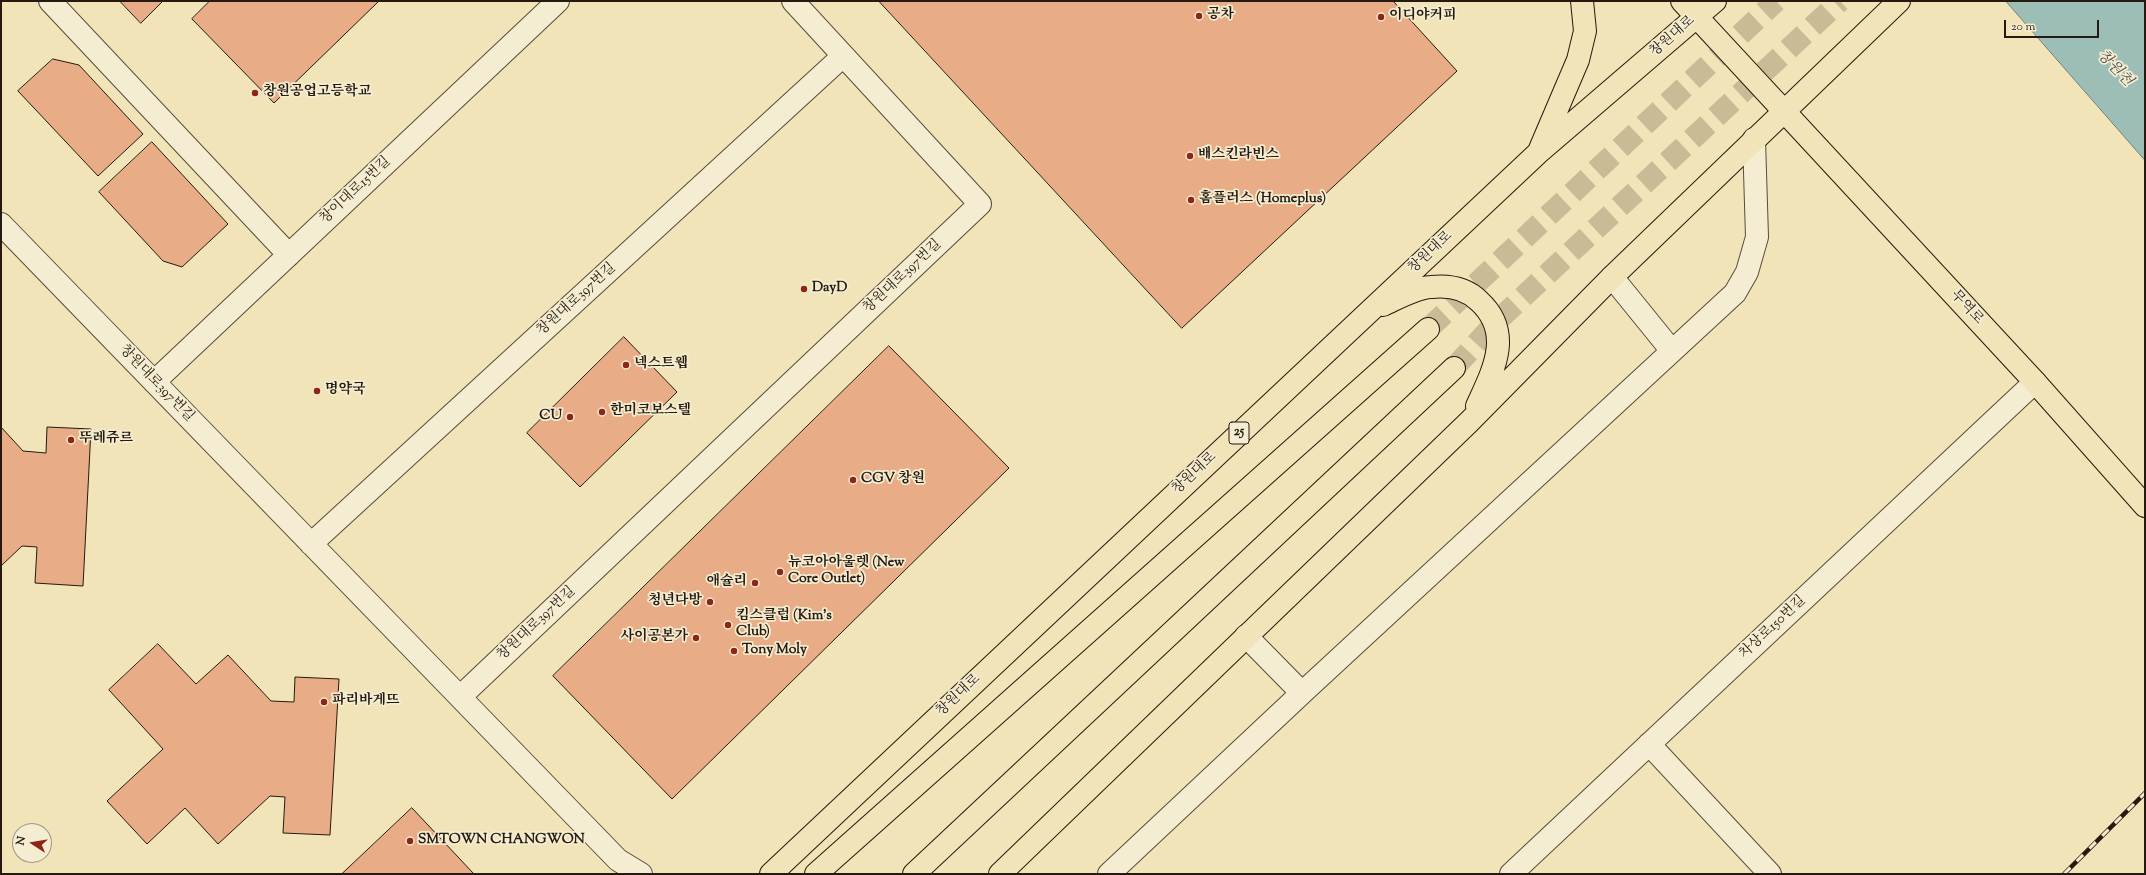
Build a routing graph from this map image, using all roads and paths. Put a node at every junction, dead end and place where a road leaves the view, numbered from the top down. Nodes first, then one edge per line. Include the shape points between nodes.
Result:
1 (50, 1) edge
2 (558, 1) edge
3 (793, 1) edge
4 (1582, 1) edge
5 (1682, 1) edge
6 (1715, 1) edge
7 (1898, 3) edge
8 (1697, 17) junction
9 (844, 56) junction
10 (1785, 112) junction
11 (1754, 139) junction
12 (1538, 153) junction
13 (1, 225) edge
14 (289, 255) junction
15 (1612, 277) junction
16 (1368, 312) junction
17 (1428, 329) tunnel mouth
18 (1672, 351) junction
19 (1454, 368) tunnel mouth
20 (154, 382) junction
21 (2035, 382) junction
22 (1469, 422) junction
23 (2145, 506) edge
24 (311, 544) junction
25 (1246, 636) junction
26 (1302, 693) junction
27 (460, 697) junction
28 (1649, 744) junction
29 (620, 867) edge
30 (641, 874) edge
31 (771, 874) edge
32 (816, 874) edge
33 (914, 874) edge
34 (1000, 874) edge
35 (1109, 874) edge
36 (1511, 874) edge
37 (1770, 874) edge

1 - 14 street
2 - 14 street, 창이대로15번길
3 - 9 street
4 - 12 main road via 1585,31 1578,60
5 - 8 main road, 무역로
6 - 8 main road, 창원대로 / 25
7 - 10 main road
8 - 10 main road, 무역로
8 - 12 main road, 창원대로 / 25
9 - 24 street, 창원대로397번길
9 - 27 street, 창원대로397번길 via 980,204
10 - 11 main road
10 - 21 main road, 무역로
11 - 15 main road
11 - 18 street via 1757,237 1748,272 1735,293
12 - 16 main road, 창원대로 / 25
13 - 20 street, 창원대로397번길
14 - 20 street, 창이대로15번길
15 - 18 street
15 - 22 main road
16 - 22 main road via 1430,287 1452,286 1473,294 1487,307 1496,322 1498,349 1493,372
16 - 31 main road, 창원대로 / 25
17 - 32 main road
18 - 26 street
19 - 33 main road
20 - 24 street, 창원대로397번길
21 - 23 main road, 무역로
21 - 28 street, 차상로150번길
22 - 25 main road
24 - 27 street, 창원대로397번길
25 - 26 street
25 - 34 main road
26 - 35 street
27 - 29 street, 창원대로397번길
28 - 36 street, 차상로150번길
28 - 37 street
29 - 30 street, 창원대로397번길

